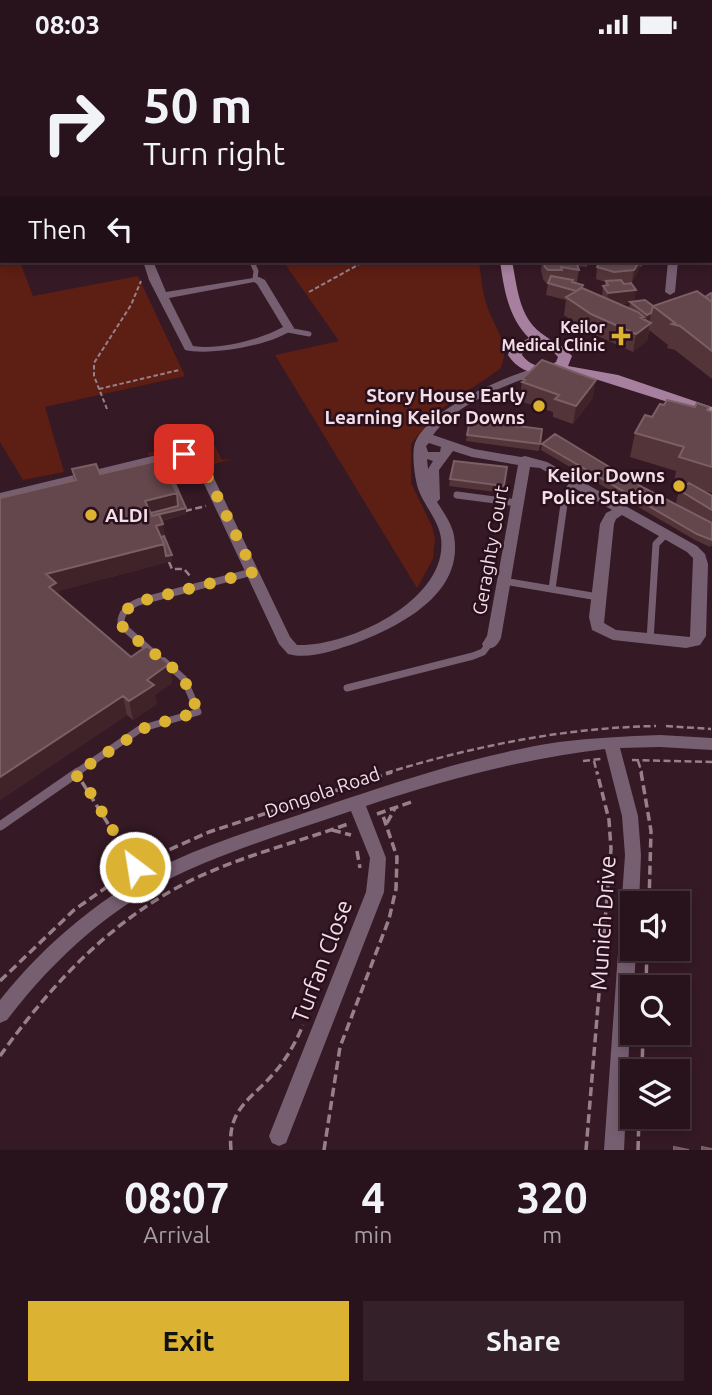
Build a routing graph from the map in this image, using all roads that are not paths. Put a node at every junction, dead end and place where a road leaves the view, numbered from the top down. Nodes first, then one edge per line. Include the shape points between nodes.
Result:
1 (149, 263) edge
2 (253, 263) edge
3 (506, 263) edge
4 (673, 263) edge
5 (256, 279) junction
6 (670, 292) dead end
7 (163, 296) junction
8 (516, 314) junction
9 (288, 330) junction
10 (309, 334) dead end
11 (545, 342) junction
12 (563, 351) junction
13 (516, 358) junction
14 (545, 370) junction
15 (610, 378) junction
16 (493, 386) junction
17 (650, 391) junction
18 (712, 402) edge
19 (460, 407) junction
20 (712, 412) edge
21 (421, 447) junction
22 (444, 449) junction
23 (525, 460) junction
24 (579, 484) junction
25 (457, 495) dead end
26 (0, 497) edge
27 (517, 503) junction
28 (434, 504) junction
29 (623, 509) junction
30 (666, 534) junction
31 (254, 572) junction
32 (504, 581) junction
33 (552, 589) junction
34 (598, 597) junction
35 (650, 639) junction
36 (489, 644) joint
37 (347, 688) dead end
38 (712, 744) edge
39 (613, 751) junction
40 (355, 815) junction
41 (0, 826) edge
42 (0, 1014) edge
43 (279, 1136) dead end
44 (614, 1150) edge

1 - 7 street
2 - 5 lane
3 - 8 street
4 - 6 street
5 - 7 street
5 - 9 street
7 - 9 street via 194,350
8 - 11 street via 528,332
8 - 13 street via 512,341
9 - 10 lane
11 - 12 street
11 - 13 street via 524,344 517,349
12 - 14 street via 565,360
12 - 15 street
13 - 14 street via 528,368
13 - 16 street
14 - 15 street via 578,370
14 - 16 street
15 - 17 street
16 - 19 street
17 - 18 street
17 - 20 street
19 - 21 street via 435,423
19 - 22 street via 446,426
21 - 22 street via 430,439
21 - 22 street via 429,457
21 - 28 street via 424,488
22 - 23 street
22 - 28 street via 432,477
23 - 24 street
23 - 27 street, Geraghty Court
24 - 29 street
24 - 33 lane via 565,497
25 - 27 lane
26 - 31 street via 189,454 201,463
27 - 32 street, Geraghty Court
28 - 31 street via 448,543 446,564 437,584 408,613 365,634 326,647 293,650 284,640
29 - 30 street
29 - 34 street via 607,524
30 - 35 lane via 656,544
30 - 35 street via 700,557 699,636 690,643
31 - 41 lane via 127,608 120,621 123,629 178,672 198,712 146,727
32 - 33 lane
32 - 36 street, Geraghty Court
33 - 34 lane
34 - 35 street via 596,622 601,630
36 - 37 lane via 473,656
38 - 39 street, Dongola Road
39 - 40 street, Dongola Road via 542,751 499,758
39 - 44 street, Munich Drive via 630,816 633,855
40 - 42 street, Dongola Road via 223,848 137,889 49,956
40 - 43 street, Turfan Close via 378,857 375,892

